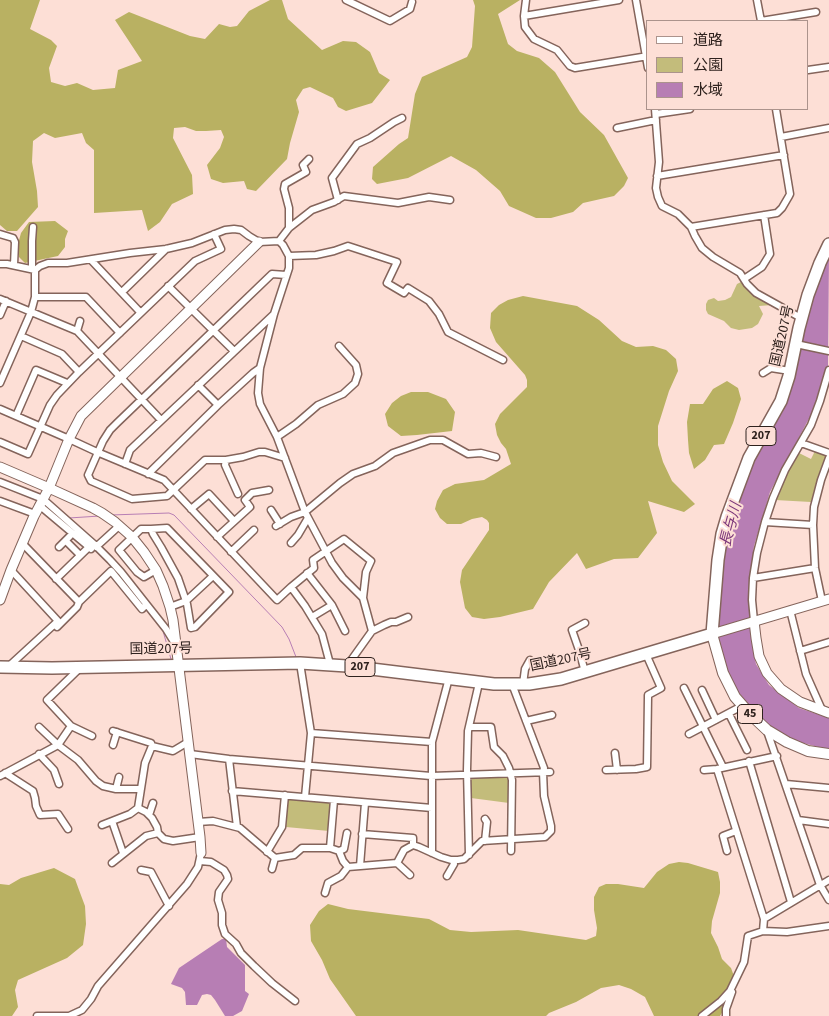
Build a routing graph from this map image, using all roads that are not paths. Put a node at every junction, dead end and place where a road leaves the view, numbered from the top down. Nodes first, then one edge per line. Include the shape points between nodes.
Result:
1 (346, 0) edge
2 (526, 0) edge
3 (618, 0) edge
4 (636, 0) edge
5 (757, 0) edge
6 (412, 2) dead end
7 (816, 12) dead end
8 (524, 16) junction
9 (761, 20) edge
10 (767, 20) edge
11 (646, 52) edge
12 (646, 57) edge
13 (829, 67) edge
14 (809, 70) edge
15 (683, 110) edge
16 (776, 110) edge
17 (655, 114) edge
18 (402, 118) dead end
19 (617, 128) dead end
20 (829, 128) edge
21 (781, 137) junction
22 (784, 155) junction
23 (309, 159) dead end
24 (657, 176) junction
25 (338, 200) junction
26 (450, 200) dead end
27 (764, 215) junction
28 (33, 227) dead end
29 (691, 227) junction
30 (290, 228) junction
31 (0, 234) edge
32 (214, 234) junction
33 (279, 241) junction
34 (259, 242) junction
35 (829, 244) edge
36 (166, 249) junction
37 (289, 256) junction
38 (91, 260) junction
39 (0, 264) edge
40 (14, 265) junction
41 (34, 269) junction
42 (286, 275) junction
43 (744, 279) junction
44 (168, 286) junction
45 (122, 292) junction
46 (35, 297) junction
47 (3, 300) edge
48 (191, 309) junction
49 (31, 312) junction
50 (140, 312) junction
51 (274, 314) junction
52 (0, 315) edge
53 (801, 318) junction
54 (80, 321) dead end
55 (213, 330) junction
56 (76, 331) junction
57 (120, 333) junction
58 (21, 336) junction
59 (797, 345) junction
60 (339, 346) dead end
61 (234, 351) junction
62 (829, 351) edge
63 (99, 354) junction
64 (503, 360) dead end
65 (260, 368) junction
66 (829, 370) edge
67 (790, 371) junction
68 (79, 372) junction
69 (762, 373) dead end
70 (120, 377) junction
71 (0, 382) edge
72 (67, 383) junction
73 (198, 385) junction
74 (142, 399) junction
75 (218, 406) junction
76 (0, 409) edge
77 (16, 416) junction
78 (161, 420) junction
79 (40, 426) junction
80 (277, 437) junction
81 (69, 439) junction
82 (0, 442) edge
83 (801, 442) junction
84 (97, 452) junction
85 (829, 453) edge
86 (496, 457) dead end
87 (285, 458) junction
88 (829, 458) edge
89 (226, 460) junction
90 (125, 464) junction
91 (0, 467) edge
92 (148, 474) junction
93 (0, 482) edge
94 (49, 488) junction
95 (173, 490) junction
96 (269, 490) dead end
97 (238, 494) dead end
98 (0, 501) edge
99 (41, 502) junction
100 (191, 509) junction
101 (271, 510) dead end
102 (35, 514) junction
103 (306, 515) junction
104 (234, 521) junction
105 (764, 522) junction
106 (119, 526) junction
107 (812, 526) junction
108 (151, 529) junction
109 (254, 530) dead end
110 (132, 537) junction
111 (217, 537) junction
112 (291, 542) dead end
113 (23, 544) junction
114 (59, 547) dead end
115 (93, 547) junction
116 (326, 551) junction
117 (231, 552) junction
118 (80, 555) junction
119 (815, 568) junction
120 (10, 570) junction
121 (156, 570) junction
122 (307, 573) junction
123 (213, 576) junction
124 (56, 578) junction
125 (753, 578) junction
126 (291, 587) junction
127 (2, 589) edge
128 (363, 598) junction
129 (0, 600) edge
130 (826, 600) edge
131 (186, 601) junction
132 (79, 602) junction
133 (332, 604) junction
134 (146, 605) junction
135 (170, 607) junction
136 (790, 610) junction
137 (312, 617) junction
138 (408, 617) dead end
139 (753, 622) junction
140 (585, 623) dead end
141 (53, 631) dead end
142 (345, 631) dead end
143 (372, 631) junction
144 (714, 633) junction
145 (829, 642) edge
146 (176, 644) junction
147 (800, 651) junction
148 (646, 654) junction
149 (530, 660) dead end
150 (300, 662) junction
151 (179, 664) junction
152 (330, 664) junction
153 (347, 666) junction
154 (4, 667) edge
155 (82, 667) junction
156 (585, 672) junction
157 (449, 678) junction
158 (479, 682) junction
159 (517, 684) junction
160 (684, 688) dead end
161 (702, 690) dead end
162 (742, 706) junction
163 (825, 712) edge
164 (729, 714) junction
165 (552, 715) dead end
166 (716, 720) junction
167 (526, 721) junction
168 (71, 726) junction
169 (39, 727) dead end
170 (469, 727) junction
171 (703, 727) junction
172 (767, 730) junction
173 (311, 733) junction
174 (689, 734) dead end
175 (92, 736) dead end
176 (188, 742) junction
177 (432, 742) junction
178 (58, 745) junction
179 (113, 745) dead end
180 (152, 746) junction
181 (747, 750) dead end
182 (616, 753) dead end
183 (39, 754) junction
184 (190, 754) junction
185 (829, 754) edge
186 (777, 756) junction
187 (229, 759) junction
188 (749, 762) junction
189 (308, 765) junction
190 (720, 768) junction
191 (606, 770) dead end
192 (617, 770) junction
193 (704, 770) dead end
194 (546, 772) junction
195 (2, 774) edge
196 (510, 774) junction
197 (468, 775) junction
198 (431, 776) junction
199 (119, 777) dead end
200 (59, 784) dead end
201 (786, 784) junction
202 (829, 788) edge
203 (116, 789) junction
204 (141, 789) junction
205 (232, 791) junction
206 (285, 795) junction
207 (305, 798) junction
208 (334, 800) junction
209 (154, 803) dead end
210 (364, 803) junction
211 (138, 808) junction
212 (432, 808) junction
213 (149, 814) junction
214 (485, 819) dead end
215 (798, 820) junction
216 (112, 821) junction
217 (198, 822) junction
218 (829, 824) edge
219 (102, 825) dead end
220 (237, 827) junction
221 (68, 829) dead end
222 (736, 832) junction
223 (158, 833) junction
224 (347, 833) dead end
225 (362, 834) junction
226 (200, 837) junction
227 (512, 838) junction
228 (486, 841) junction
229 (413, 846) junction
230 (330, 848) junction
231 (338, 851) junction
232 (511, 851) dead end
233 (728, 851) dead end
234 (267, 852) junction
235 (123, 853) junction
236 (432, 853) junction
237 (469, 855) junction
238 (200, 857) junction
239 (275, 858) junction
240 (453, 860) junction
241 (112, 863) dead end
242 (398, 863) junction
243 (360, 866) junction
244 (348, 867) junction
245 (272, 869) dead end
246 (140, 870) dead end
247 (410, 875) dead end
248 (447, 876) dead end
249 (829, 880) edge
250 (820, 885) junction
251 (325, 893) dead end
252 (829, 900) edge
253 (791, 902) junction
254 (169, 906) junction
255 (764, 919) junction
256 (829, 926) edge
257 (763, 931) junction
258 (735, 981) junction
259 (295, 1002) dead end
260 (37, 1016) edge
261 (69, 1016) edge
262 (702, 1016) edge
263 (726, 1016) edge

1 - 6 street via 390,21 410,8
2 - 8 street
3 - 8 street
4 - 11 street
5 - 9 street
7 - 10 street
8 - 12 street via 525,27 534,39 557,50 575,68
13 - 14 street
15 - 17 street
16 - 21 street
17 - 19 street
17 - 24 street
18 - 25 street via 357,144 332,178
20 - 21 street
21 - 22 street
22 - 24 street
22 - 27 street via 790,196 777,212
23 - 30 street via 303,165 306,172 285,184
24 - 29 street via 656,188 662,206 674,211
25 - 26 street via 344,196 398,203 429,197
25 - 30 street via 312,210
27 - 29 street
27 - 43 street via 770,254 762,267
28 - 41 street
29 - 43 street via 702,248 732,267
30 - 33 street
31 - 40 street via 13,238 15,242
32 - 34 street via 240,230
32 - 36 street
32 - 44 street via 221,249 194,261
33 - 34 street
33 - 37 street
34 - 48 street
35 - 53 highway, 国道207号 / 207
36 - 38 street
36 - 45 street
37 - 42 street
37 - 64 street via 334,252 348,246 397,262 387,283 404,293 408,288 429,301 448,332
38 - 41 street via 48,263
38 - 45 street
39 - 40 street
40 - 41 street
41 - 46 street
42 - 51 street
42 - 55 street via 272,274
43 - 53 street via 756,294
44 - 48 street
44 - 50 street
45 - 50 street
46 - 49 street
46 - 57 street via 86,298
47 - 49 street
47 - 52 street
48 - 55 street
48 - 70 street
49 - 56 street
49 - 58 street
50 - 57 street
51 - 61 street
51 - 65 street
53 - 59 highway, 国道207号 / 207
54 - 56 street
55 - 61 street
55 - 74 street
56 - 63 street
57 - 63 street
58 - 68 street via 62,354
58 - 71 street
59 - 62 street
59 - 67 highway, 国道207号 / 207
60 - 80 street via 356,365 355,383 343,394 318,405
61 - 73 street
63 - 68 street
63 - 70 street
65 - 75 street
65 - 80 street via 260,404
66 - 83 street via 811,425
67 - 69 street via 771,368
67 - 144 highway, 国道207号 / 207 via 781,400 749,458 722,534
68 - 72 street
70 - 74 street
70 - 81 street via 81,416
72 - 77 street via 36,370
72 - 79 street via 56,395
73 - 75 street
73 - 78 street
74 - 78 street
74 - 84 street via 110,430
75 - 92 street
76 - 77 street
77 - 79 street
78 - 90 street via 130,450
79 - 81 street
79 - 82 street via 28,454
80 - 87 street
81 - 84 street
81 - 94 street
83 - 85 street
83 - 105 street via 785,470
84 - 90 street
84 - 95 street via 88,475 91,481 132,499 167,496
86 - 103 street via 468,454 443,440 430,440 393,453 375,466 353,474
87 - 89 street via 259,452
87 - 103 street
88 - 107 street
89 - 95 street via 205,460
89 - 97 street via 227,478
90 - 92 street
91 - 94 street
92 - 95 street via 164,480
93 - 99 street
94 - 99 street
94 - 106 street via 93,508
95 - 100 street
96 - 104 street via 252,494 245,500 250,507
98 - 102 street
99 - 102 street
99 - 115 street
99 - 115 street via 65,518
100 - 104 street via 209,494
100 - 111 street
101 - 103 street via 278,525 291,517
102 - 113 street
103 - 112 street via 298,535
103 - 116 street
104 - 111 street
105 - 107 street
105 - 125 street
106 - 110 street
106 - 115 street
107 - 119 street
108 - 110 street via 142,529
108 - 123 street via 168,528
108 - 131 street via 178,578
109 - 117 street
110 - 121 street
110 - 121 street via 119,550 144,576
111 - 117 street
113 - 120 street
113 - 124 street
114 - 118 street via 68,539
115 - 118 street
115 - 134 street via 110,560
116 - 122 street via 314,560 314,568
116 - 128 street via 343,578
116 - 128 street via 344,538 371,561 366,572
117 - 126 street via 277,600
118 - 124 street
119 - 125 street
119 - 130 street
120 - 127 street
120 - 154 street via 58,620
121 - 135 street
122 - 126 street
122 - 133 street
123 - 131 street
123 - 131 street via 229,592 195,627 191,628
124 - 132 street
125 - 139 street
126 - 137 street
127 - 129 street
128 - 143 street
130 - 136 street
131 - 135 street
132 - 134 street via 111,571 142,609
132 - 141 street
133 - 137 street
133 - 142 street
134 - 146 street
135 - 146 street
136 - 139 street
136 - 147 street
137 - 152 street via 322,634
138 - 143 street
139 - 144 street
139 - 163 street via 759,656 767,673 781,689 800,702
140 - 156 street via 572,630
143 - 153 street
144 - 148 highway, 国道207号 / 207
144 - 162 main road, 45 via 723,673
145 - 147 street
146 - 151 street
147 - 163 street via 806,674
148 - 156 highway, 国道207号 / 207
148 - 192 street via 661,688 648,694 647,767
149 - 159 street
150 - 151 highway, 国道207号 / 207
150 - 152 highway, 国道207号 / 207
150 - 173 street
151 - 155 highway, 国道207号 / 207
151 - 176 street
152 - 153 highway, 国道207号 / 207
153 - 157 highway, 国道207号 / 207
154 - 155 highway, 国道207号 / 207
155 - 168 street via 47,700
156 - 159 highway, 国道207号 / 207 via 545,682
157 - 158 highway, 国道207号 / 207
157 - 177 street
158 - 159 highway, 国道207号 / 207
158 - 170 street
159 - 167 street
160 - 171 street
161 - 166 street
162 - 164 street
162 - 172 main road, 45
164 - 166 street
164 - 181 street
165 - 167 street
166 - 171 street
167 - 194 street
168 - 175 street
168 - 178 street
169 - 178 street
170 - 196 street via 492,727 494,747 506,761
170 - 197 street
171 - 174 street
171 - 190 street
172 - 185 main road, 45 via 808,751
172 - 186 street
173 - 177 street
173 - 189 street
176 - 180 street via 173,751
176 - 184 street
177 - 198 street
178 - 183 street
178 - 203 street via 78,760 96,781
179 - 180 street via 115,732
180 - 204 street via 145,763
182 - 192 street
183 - 195 street
183 - 200 street via 54,770
184 - 187 street
184 - 217 street
186 - 188 street
186 - 201 street
187 - 189 street
187 - 205 street
188 - 190 street
188 - 253 street
189 - 198 street
189 - 207 street
190 - 193 street
190 - 222 street
191 - 192 street
194 - 196 street
194 - 227 street via 544,796 551,831 541,838
195 - 221 street via 33,791 40,814 58,814
196 - 197 street
196 - 227 street
197 - 198 street
197 - 237 street
198 - 212 street
199 - 203 street
201 - 202 street
201 - 215 street
203 - 204 street
204 - 211 street
205 - 206 street
205 - 220 street
206 - 207 street
206 - 234 street via 282,827
207 - 208 street
208 - 210 street
208 - 230 street
209 - 213 street
210 - 212 street
210 - 225 street
211 - 213 street
211 - 216 street
212 - 236 street
213 - 223 street
214 - 228 street
215 - 218 street
215 - 250 street
216 - 219 street
216 - 235 street
217 - 220 street via 213,821
217 - 226 street
220 - 234 street
222 - 233 street via 723,836
222 - 255 street
223 - 226 street via 168,840
223 - 235 street via 146,836
224 - 231 street via 344,849
225 - 229 street via 413,838
225 - 243 street
226 - 238 street
227 - 228 street
227 - 232 street
228 - 237 street
229 - 236 street
229 - 242 street via 404,850
230 - 231 street
230 - 239 street via 302,848 294,855
231 - 244 street
234 - 239 street
235 - 241 street
236 - 240 street
237 - 240 street
238 - 254 street via 194,875
238 - 259 street via 228,875 218,900 225,934 254,966
239 - 245 street
240 - 248 street
242 - 243 street
242 - 247 street
243 - 244 street
244 - 251 street via 341,876 328,883
246 - 254 street via 151,872
249 - 250 street
250 - 252 street
250 - 253 street
253 - 255 street
254 - 261 street via 98,986 82,1010
255 - 257 street
256 - 257 street via 787,932
257 - 258 street via 748,936 744,962
258 - 262 street via 721,1001
258 - 263 street
260 - 261 street

